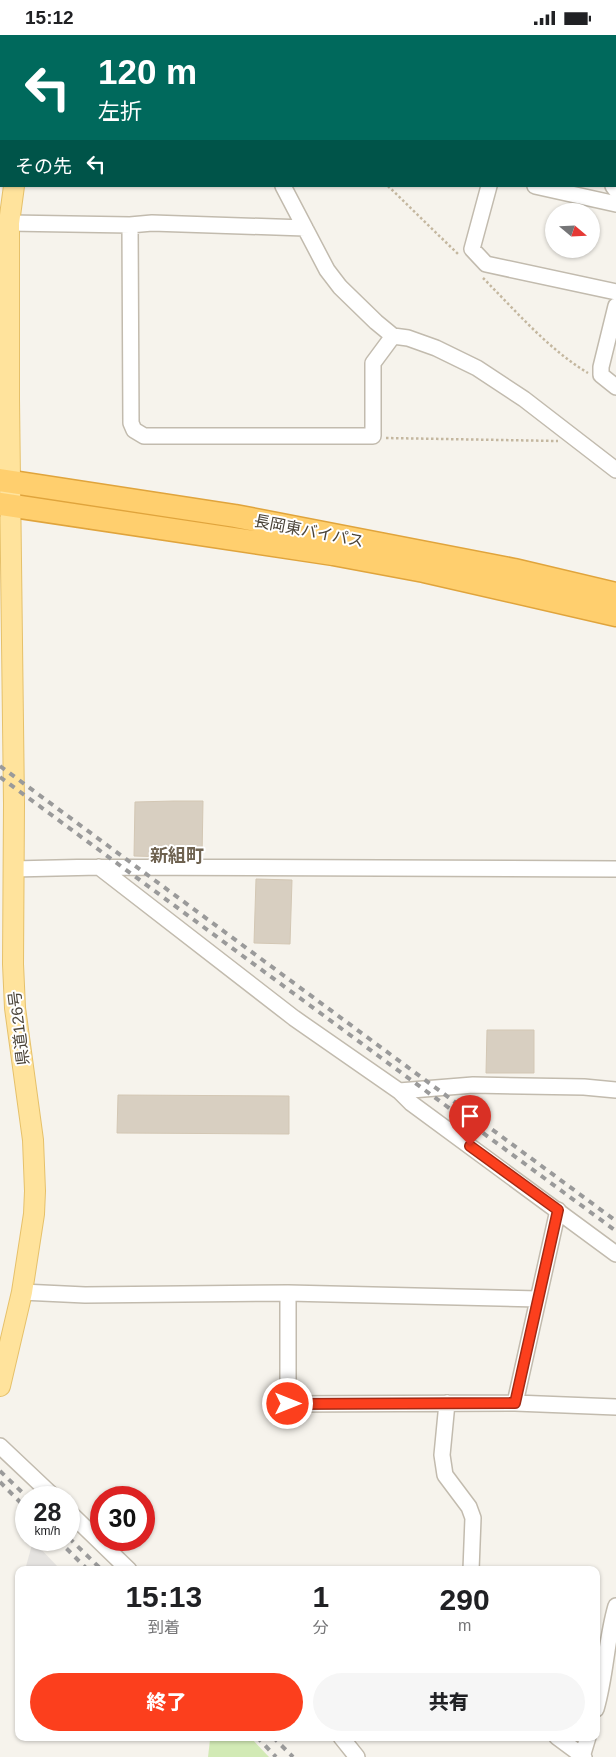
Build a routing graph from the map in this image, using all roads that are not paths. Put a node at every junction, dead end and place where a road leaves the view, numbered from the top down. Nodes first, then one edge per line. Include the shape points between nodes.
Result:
1 (14, 187) edge
2 (284, 187) edge
3 (488, 187) edge
4 (539, 187) edge
5 (616, 205) edge
6 (9, 223) junction
7 (130, 225) junction
8 (305, 228) junction
9 (616, 292) edge
10 (616, 306) edge
11 (393, 336) junction
12 (616, 387) edge
13 (4, 399) edge
14 (616, 470) edge
15 (5, 481) edge
16 (5, 505) edge
17 (6, 576) edge
18 (616, 594) edge
19 (616, 615) edge
20 (6, 753) edge
21 (99, 867) junction
22 (13, 869) junction
23 (616, 869) edge
24 (616, 1090) edge
25 (399, 1091) junction
26 (558, 1210) junction
27 (616, 1254) edge
28 (22, 1292) junction
29 (288, 1293) junction
30 (538, 1299) junction
31 (0, 1386) edge
32 (447, 1403) junction
33 (515, 1403) junction
34 (616, 1407) edge
35 (0, 1446) edge
36 (42, 1486) edge
37 (80, 1523) edge
38 (125, 1566) edge
39 (471, 1566) edge
40 (616, 1606) edge
41 (603, 1627) edge
42 (600, 1697) edge
43 (344, 1741) edge
44 (562, 1741) edge
45 (587, 1741) edge
46 (357, 1757) edge
47 (582, 1757) edge

1 - 6 main road, 県道126号
2 - 8 street
3 - 9 street via 472,249 486,264
4 - 5 street
6 - 7 street
6 - 13 main road, 県道126号
7 - 8 street
7 - 11 street via 131,423 134,430 144,436 372,436 373,363
8 - 11 street via 327,270 340,287
10 - 12 street via 601,367 601,375
11 - 14 street via 436,348 477,368 524,399
13 - 15 main road, 県道126号
15 - 16 main road, 県道126号
15 - 18 highway, 長岡東バイパス via 236,516 514,570
16 - 17 main road, 県道126号
16 - 19 highway, 長岡東バイパス via 333,554 424,571
17 - 20 main road, 県道126号
20 - 22 main road, 県道126号
21 - 22 street
21 - 23 street
21 - 25 street via 294,1018
22 - 28 main road, 県道126号 via 15,1008 35,1169 34,1214
24 - 25 street via 473,1085
25 - 26 street
26 - 27 street
26 - 30 street
28 - 29 street via 85,1295
28 - 31 main road, 県道126号
29 - 30 street
29 - 32 street via 288,1404
30 - 33 street
32 - 33 street
32 - 39 street via 442,1455 445,1475 469,1507 473,1518
33 - 34 street
35 - 36 street
37 - 38 street
40 - 41 street
41 - 42 street via 603,1688
43 - 46 street
44 - 47 street
45 - 47 street

